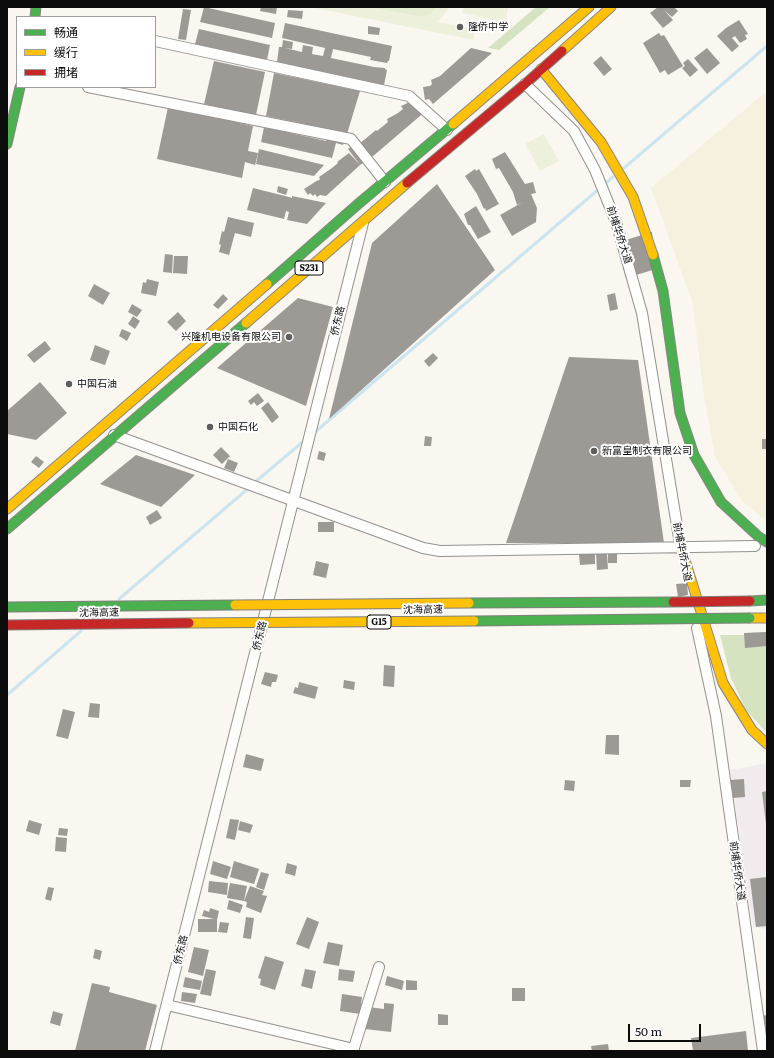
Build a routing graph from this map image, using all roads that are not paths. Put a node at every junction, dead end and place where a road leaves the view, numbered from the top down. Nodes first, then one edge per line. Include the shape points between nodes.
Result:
1 (590, 7) edge
2 (612, 7) edge
3 (156, 41) edge
4 (541, 69) junction
5 (525, 84) junction
6 (20, 88) edge
7 (93, 88) edge
8 (447, 130) junction
9 (7, 144) edge
10 (385, 182) junction
11 (364, 220) junction
12 (114, 435) junction
13 (293, 501) junction
14 (7, 509) edge
15 (7, 529) edge
16 (767, 542) edge
17 (755, 546) dead end
18 (681, 547) junction
19 (767, 600) edge
20 (7, 607) edge
21 (767, 618) edge
22 (7, 625) edge
23 (767, 744) edge
24 (379, 967) dead end
25 (167, 1005) junction
26 (353, 1050) edge
27 (155, 1051) edge
28 (763, 1051) edge

1 - 8 main road, S231
2 - 4 main road, S231
3 - 8 street via 409,96
4 - 5 main road, S231
4 - 16 main road via 601,142 633,197 664,291 680,414 694,455 721,502 758,537
5 - 11 main road, S231
5 - 18 street, 前埔华侨大道 via 574,131 595,170 616,222 642,314
6 - 9 main road
7 - 10 street via 351,139
8 - 10 main road, S231
10 - 14 main road, S231
11 - 12 main road, S231
11 - 13 street, 侨东路
12 - 13 street
12 - 15 main road, S231
13 - 18 street via 423,548 440,551
13 - 25 street, 侨东路
17 - 18 street
18 - 23 main road via 723,683 752,730
18 - 28 street, 前埔华侨大道 via 716,716
19 - 20 main road, 沈海高速 / G15, bridge
21 - 22 main road, 沈海高速 / G15, bridge
24 - 26 street
25 - 26 street
25 - 27 street, 侨东路

